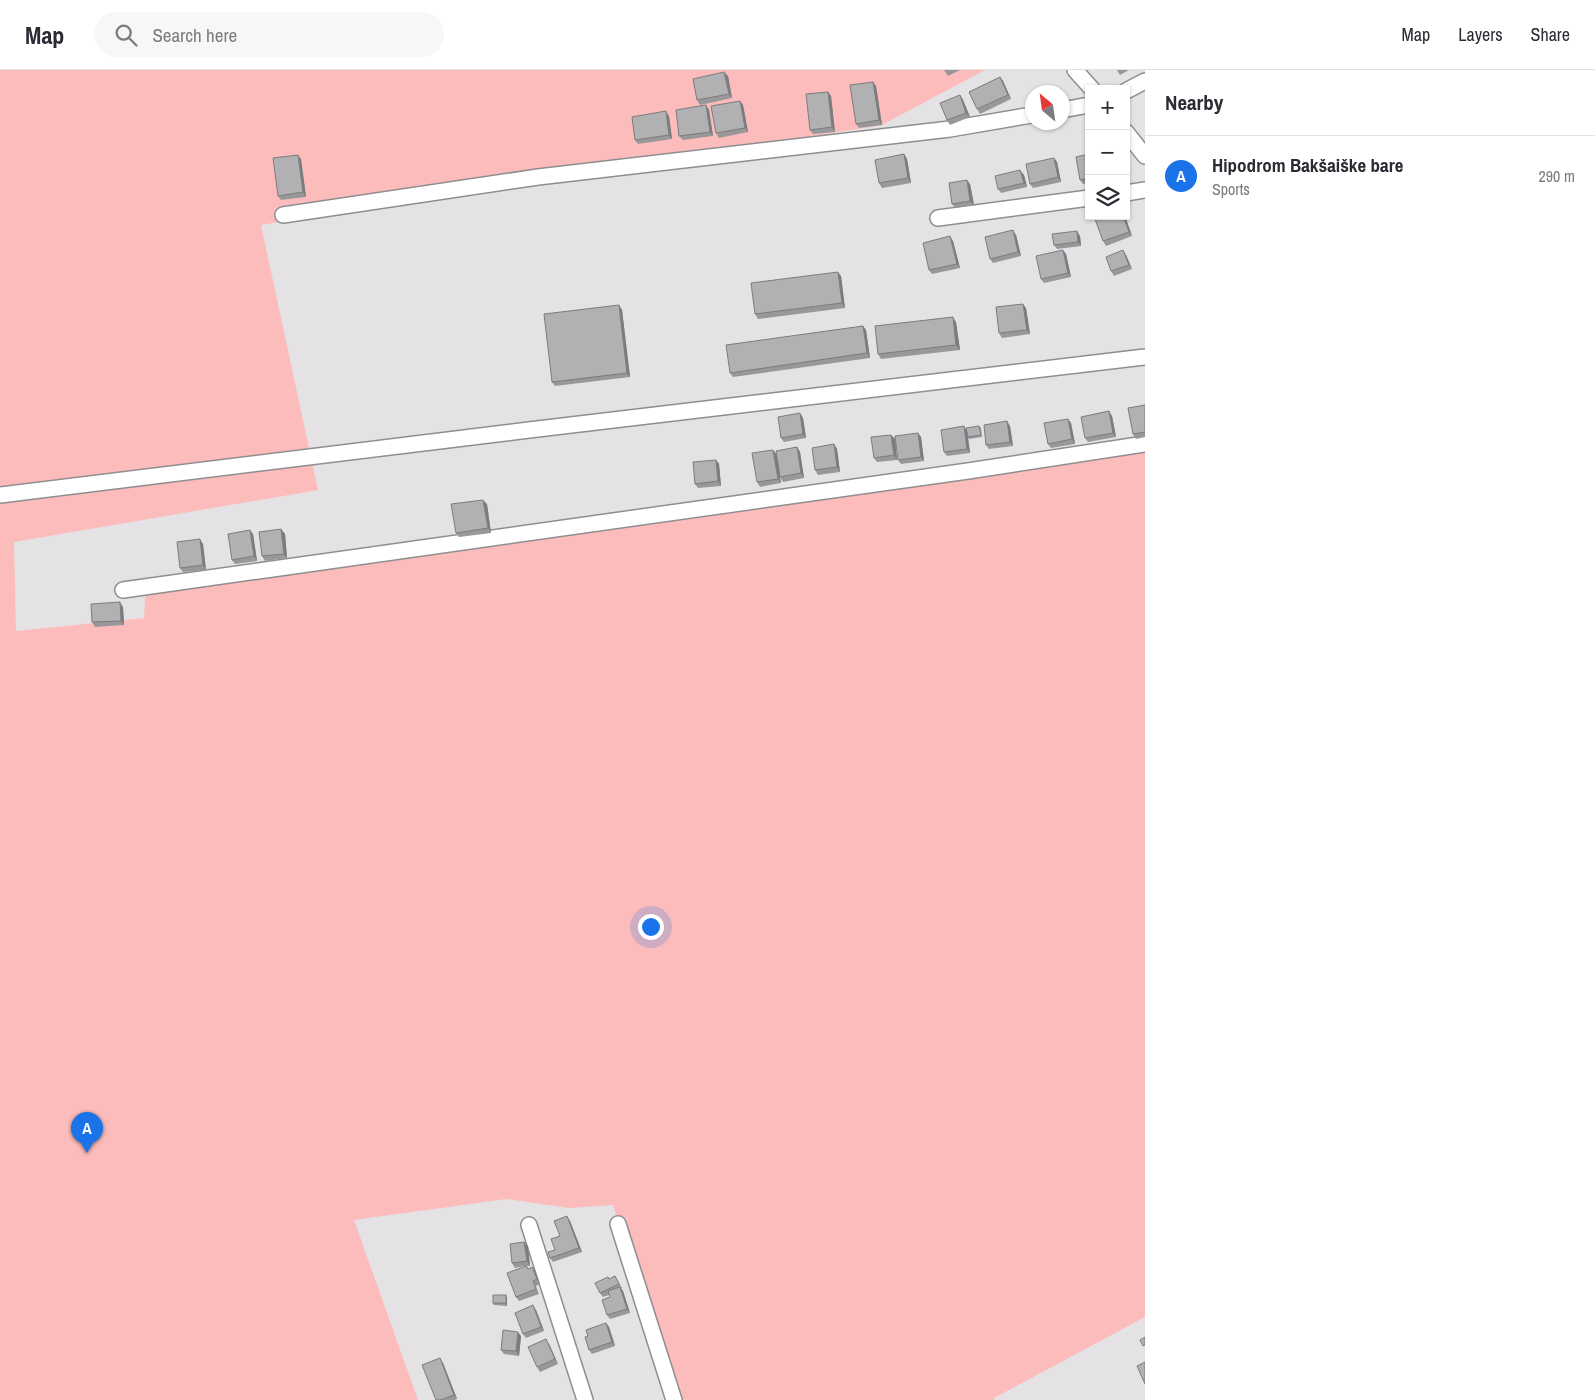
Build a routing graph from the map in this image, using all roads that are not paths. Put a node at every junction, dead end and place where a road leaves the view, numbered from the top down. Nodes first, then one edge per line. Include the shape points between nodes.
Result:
1 (1076, 70) edge
2 (1145, 82) edge
3 (1089, 85) edge
4 (1130, 89) edge
5 (1085, 107) edge
6 (1070, 109) edge
7 (1025, 116) edge
8 (1130, 137) edge
9 (1145, 156) edge
10 (1145, 190) edge
11 (1130, 192) edge
12 (1085, 199) edge
13 (283, 215) dead end
14 (938, 218) dead end
15 (1145, 358) edge
16 (1145, 444) edge
17 (0, 495) edge
18 (123, 590) dead end
19 (618, 1224) dead end
20 (529, 1225) dead end
21 (585, 1400) edge
22 (674, 1400) edge

1 - 3 street
2 - 4 street
5 - 6 street
7 - 13 street via 950,129 538,177
8 - 9 street
10 - 11 street
12 - 14 street
15 - 17 street
16 - 18 street
19 - 22 street
20 - 21 street

